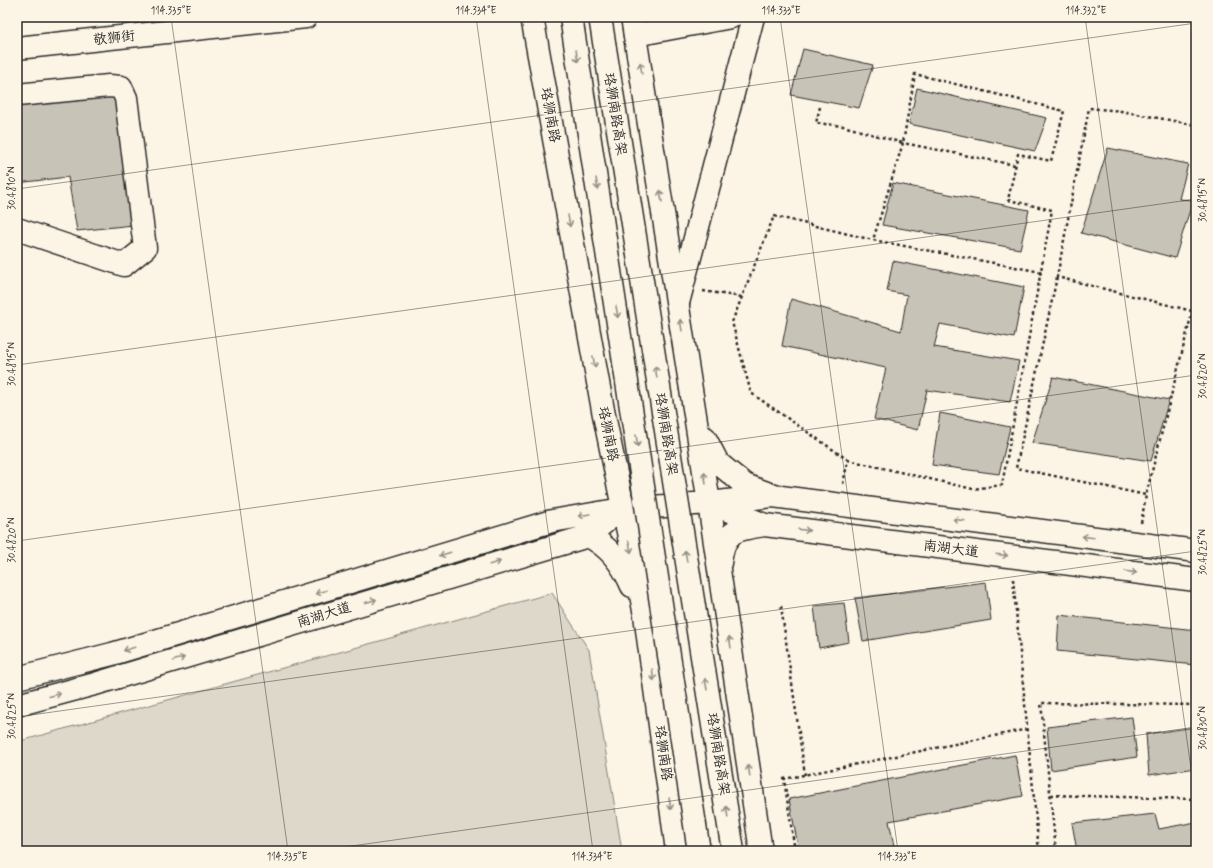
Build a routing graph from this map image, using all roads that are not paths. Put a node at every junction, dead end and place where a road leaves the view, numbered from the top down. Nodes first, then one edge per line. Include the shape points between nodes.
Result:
1 (306, 17) edge
2 (532, 17) edge
3 (571, 17) edge
4 (600, 17) edge
5 (731, 17) edge
6 (753, 17) edge
7 (634, 26) edge
8 (17, 48) edge
9 (17, 95) edge
10 (17, 228) edge
11 (680, 295) junction
12 (696, 418) junction
13 (773, 496) junction
14 (709, 503) junction
15 (622, 509) junction
16 (765, 525) junction
17 (588, 536) junction
18 (1196, 551) edge
19 (719, 572) junction
20 (1196, 580) edge
21 (645, 615) junction
22 (17, 678) edge
23 (17, 705) edge
24 (677, 851) edge
25 (699, 851) edge
26 (733, 851) edge
27 (761, 851) edge

1 - 8 main road, 敬狮街
2 -> 15 main road, 珞狮南路
3 -> 25 main road, 珞狮南路高架, bridge
26 -> 4 main road, 珞狮南路高架, bridge
5 - 7 main road
6 - 11 main road
11 -> 7 main road
9 - 10 main road via 121,87 126,98 145,248 124,265
12 -> 11 main road
12 - 13 main road via 718,463 745,485
14 -> 12 main road
13 - 14 main road, 南湖大道
18 -> 13 main road, 南湖大道
14 - 15 main road, 南湖大道
14 - 16 main road, 南湖大道
14 - 19 main road
15 - 17 main road, 南湖大道
15 -> 21 main road, 珞狮南路
15 -> 22 main road, 南湖大道 via 552,521 119,652
16 - 19 main road via 741,528 728,537 722,547
16 -> 20 main road, 南湖大道
17 - 21 main road via 598,541 618,560
23 -> 17 main road, 南湖大道 via 95,684
27 -> 19 main road
21 -> 24 main road, 珞狮南路

